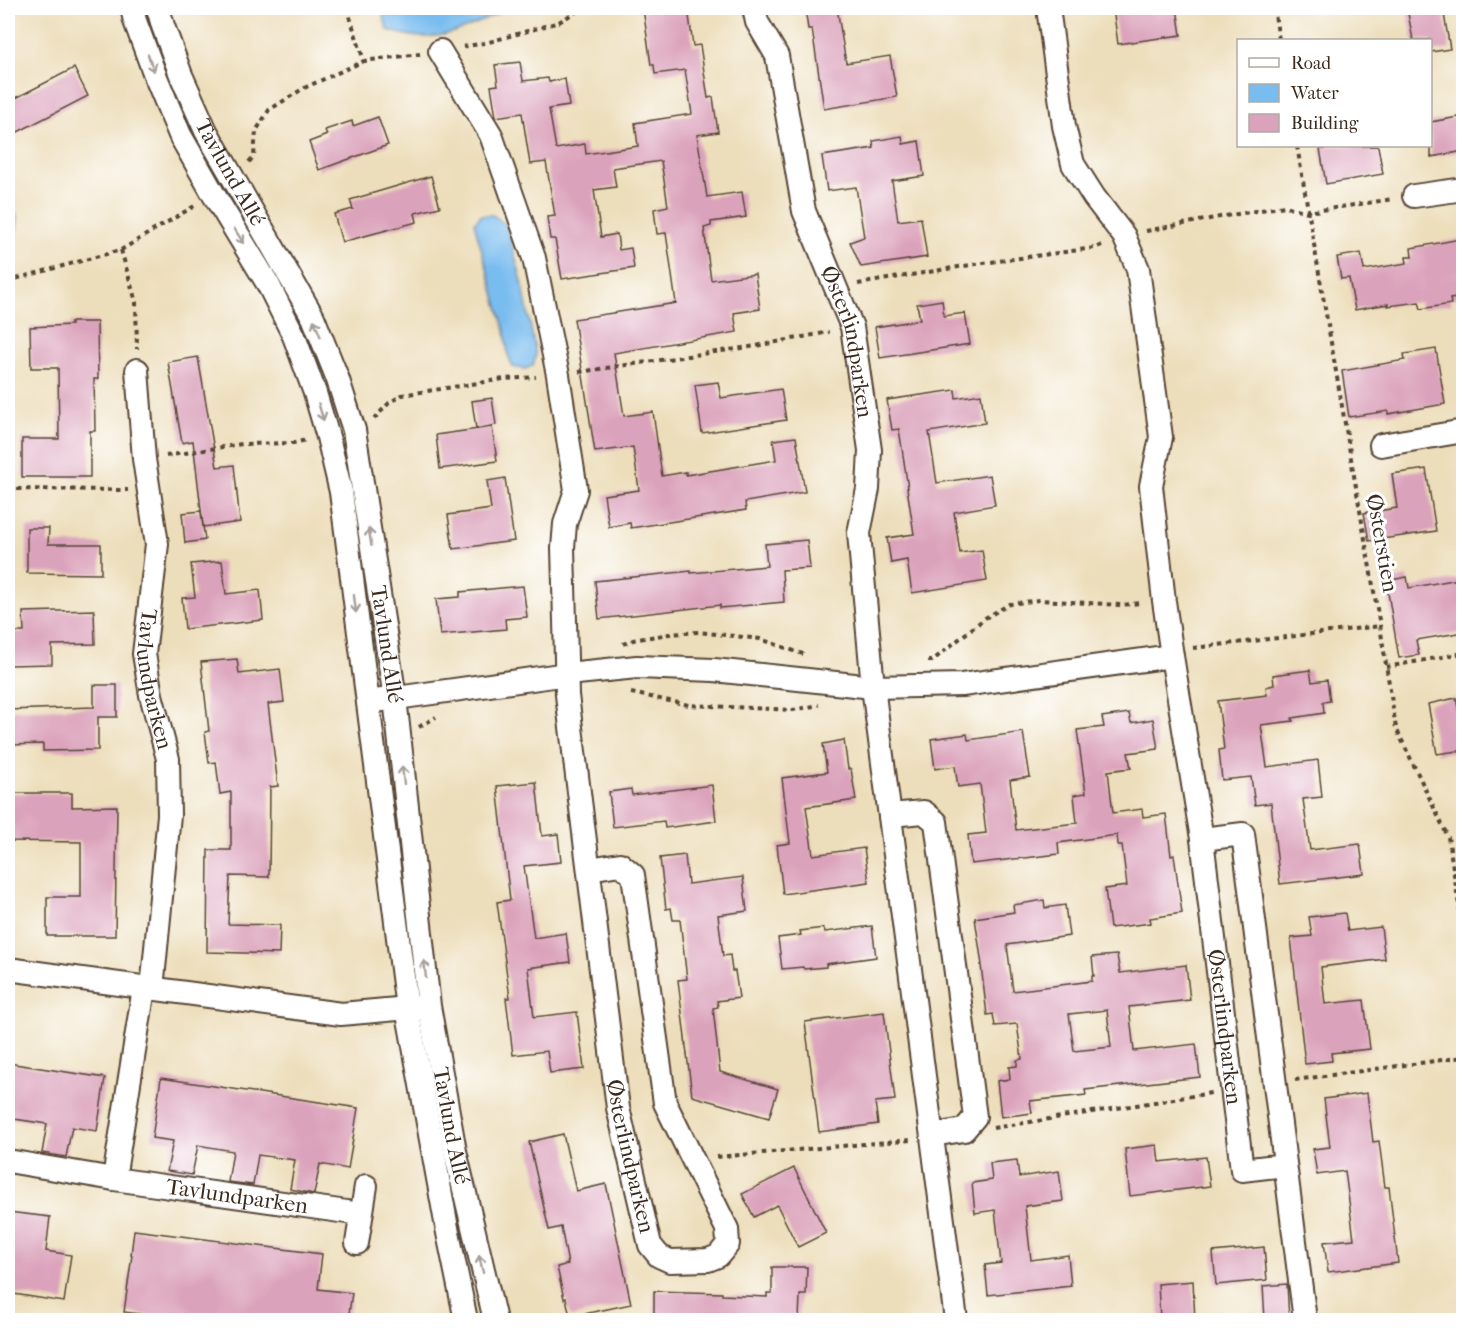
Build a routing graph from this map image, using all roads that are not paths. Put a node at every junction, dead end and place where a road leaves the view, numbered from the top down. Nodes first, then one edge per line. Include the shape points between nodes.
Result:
1 (132, 8) edge
2 (158, 8) edge
3 (754, 8) edge
4 (1050, 8) edge
5 (440, 51) dead end
6 (1464, 189) edge
7 (1414, 196) road end
8 (137, 370) road end
9 (1464, 431) edge
10 (1381, 445) dead end
11 (1172, 656) junction
12 (567, 674) junction
13 (873, 687) junction
14 (395, 698) junction
15 (368, 702) junction
16 (890, 815) junction
17 (1202, 839) junction
18 (588, 868) junction
19 (8, 969) edge
20 (148, 988) junction
21 (429, 1006) junction
22 (407, 1008) junction
23 (932, 1135) junction
24 (8, 1161) edge
25 (1285, 1165) junction
26 (114, 1179) junction
27 (366, 1186) dead end
28 (361, 1214) junction
29 (357, 1243) dead end
30 (466, 1320) edge
31 (495, 1320) edge
32 (956, 1320) edge
33 (1305, 1320) edge

1 -> 15 street, Tavlund Allé via 180,135 268,284 294,336 315,393 341,492
14 -> 2 street, Tavlund Allé via 354,430 337,377 313,317 206,131
3 - 13 street, Østerlindparken via 757,22 777,56 804,211 852,327 870,450 868,489 858,532
4 - 11 street, Østerlindparken via 1073,164 1124,236 1138,268 1161,437 1151,486
5 - 12 street, Østerlindparken via 491,135 534,258 558,375 576,490 565,524 563,549
6 - 7 street
8 - 20 street, Tavlundparken via 144,459 157,544 144,654 168,759 169,815
9 - 10 street
11 - 13 street via 962,685
11 - 17 street, Østerlindparken
12 - 13 street via 637,667 714,670
12 - 14 street
12 - 18 street, Østerlindparken
13 - 16 street, Østerlindparken
14 - 15 street
21 -> 14 street, Tavlund Allé
15 - 22 street, Tavlund Allé
16 - 23 street, Østerlindparken
16 - 23 street via 924,812 936,822 975,1117 964,1130
17 - 25 street, Østerlindparken via 1243,834
17 - 25 street, Østerlindparken via 1242,1170
18 - 18 street, Østerlindparken via 618,1108 650,1245 658,1256 670,1261 708,1260 718,1256 728,1244 727,1229 665,1103 633,875 621,864
19 - 20 street
20 - 22 street via 341,1014
20 - 26 street, Tavlundparken
21 - 22 street
31 -> 21 street, Tavlund Allé via 455,1151
22 - 30 street, Tavlund Allé
23 - 32 street, Østerlindparken
24 - 26 street, Tavlundparken
25 - 33 street, Østerlindparken
26 - 28 street, Tavlundparken
27 - 28 street
28 - 29 street

